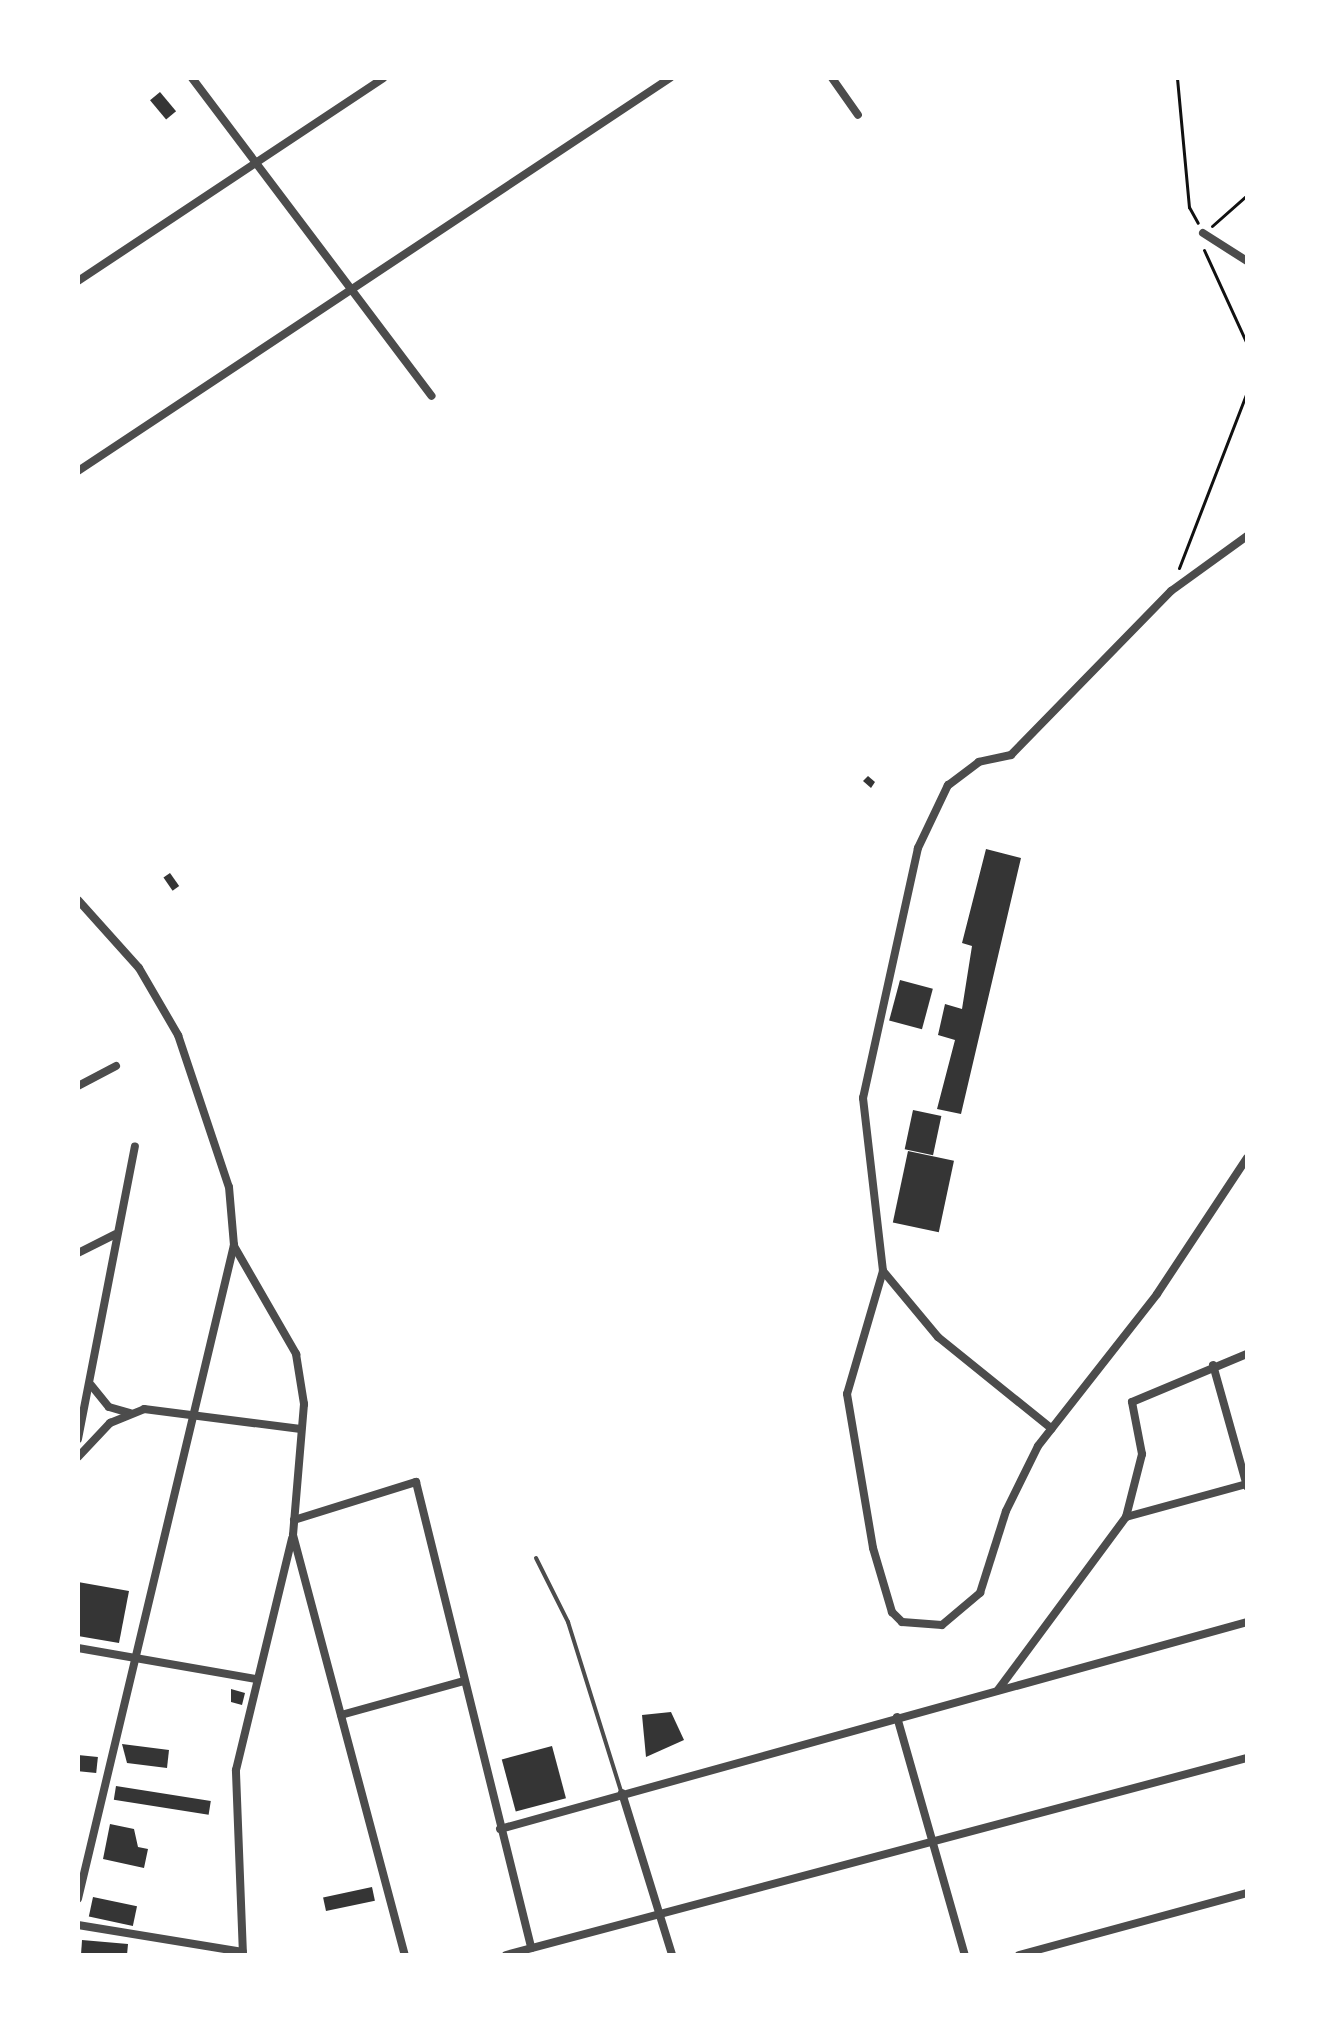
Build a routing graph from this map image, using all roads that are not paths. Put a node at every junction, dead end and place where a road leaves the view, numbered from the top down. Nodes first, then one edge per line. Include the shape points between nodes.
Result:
1 (192, 78) edge
2 (383, 78) edge
3 (670, 78) edge
4 (832, 78) edge
5 (858, 115) dead end
6 (254, 162) junction
7 (1203, 233) road end
8 (1247, 261) edge
9 (78, 281) edge
10 (355, 290) junction
11 (432, 396) dead end
12 (78, 471) edge
13 (1247, 536) edge
14 (78, 900) edge
15 (116, 1066) dead end
16 (78, 1086) edge
17 (135, 1146) dead end
18 (1247, 1158) edge
19 (116, 1234) junction
20 (234, 1245) junction
21 (78, 1253) edge
22 (883, 1271) junction
23 (1247, 1354) edge
24 (1213, 1365) junction
25 (91, 1385) junction
26 (130, 1413) junction
27 (191, 1414) junction
28 (301, 1429) junction
29 (1052, 1429) junction
30 (78, 1439) edge
31 (78, 1457) edge
32 (1247, 1484) edge
33 (1126, 1517) junction
34 (294, 1520) junction
35 (293, 1535) junction
36 (536, 1558) dead end
37 (1247, 1622) edge
38 (78, 1648) edge
39 (135, 1658) junction
40 (256, 1679) junction
41 (464, 1681) junction
42 (997, 1691) junction
43 (341, 1715) junction
44 (897, 1717) junction
45 (1247, 1758) edge
46 (622, 1793) junction
47 (500, 1829) junction
48 (933, 1842) junction
49 (1247, 1893) edge
50 (78, 1899) edge
51 (661, 1914) junction
52 (78, 1925) edge
53 (186, 1944) junction
54 (531, 1948) junction
55 (243, 1954) edge
56 (184, 1955) edge
57 (405, 1955) edge
58 (506, 1955) edge
59 (672, 1955) edge
60 (965, 1955) edge
61 (1019, 1955) edge

1 - 6 street
2 - 6 street
3 - 10 street
4 - 5 street
6 - 9 street
6 - 10 street
7 - 8 street
10 - 11 street
10 - 12 street
13 - 22 street via 1171,591 1011,755 979,762 933,807 863,1098
14 - 20 street via 139,968 178,1035 229,1187
15 - 16 street
17 - 19 street
18 - 29 street via 1157,1294
19 - 21 street
19 - 25 street
20 - 27 street
20 - 28 street via 296,1354
22 - 29 street via 938,1337
22 - 29 street via 847,1394 847,1418 873,1548 892,1612 902,1622 942,1625 980,1593 1006,1511
23 - 24 street
24 - 32 street
24 - 33 street via 1132,1402 1142,1454
25 - 26 street via 109,1407
25 - 30 street
26 - 27 street
26 - 31 street
27 - 28 street
27 - 39 street
28 - 34 street
32 - 33 street
33 - 42 street
34 - 35 street
34 - 41 street via 416,1482
35 - 40 street
35 - 43 street
36 - 46 lane via 568,1622
37 - 42 street
38 - 39 street
39 - 40 street
39 - 50 street
40 - 55 street via 235,1789
41 - 43 street
41 - 47 street
42 - 44 street
43 - 57 street
44 - 46 street
44 - 48 street
45 - 48 street
46 - 47 street
46 - 51 street
47 - 54 street
48 - 51 street
48 - 60 street
49 - 61 street
51 - 54 street
51 - 59 street
52 - 53 street
53 - 55 street
53 - 56 street
54 - 58 street

